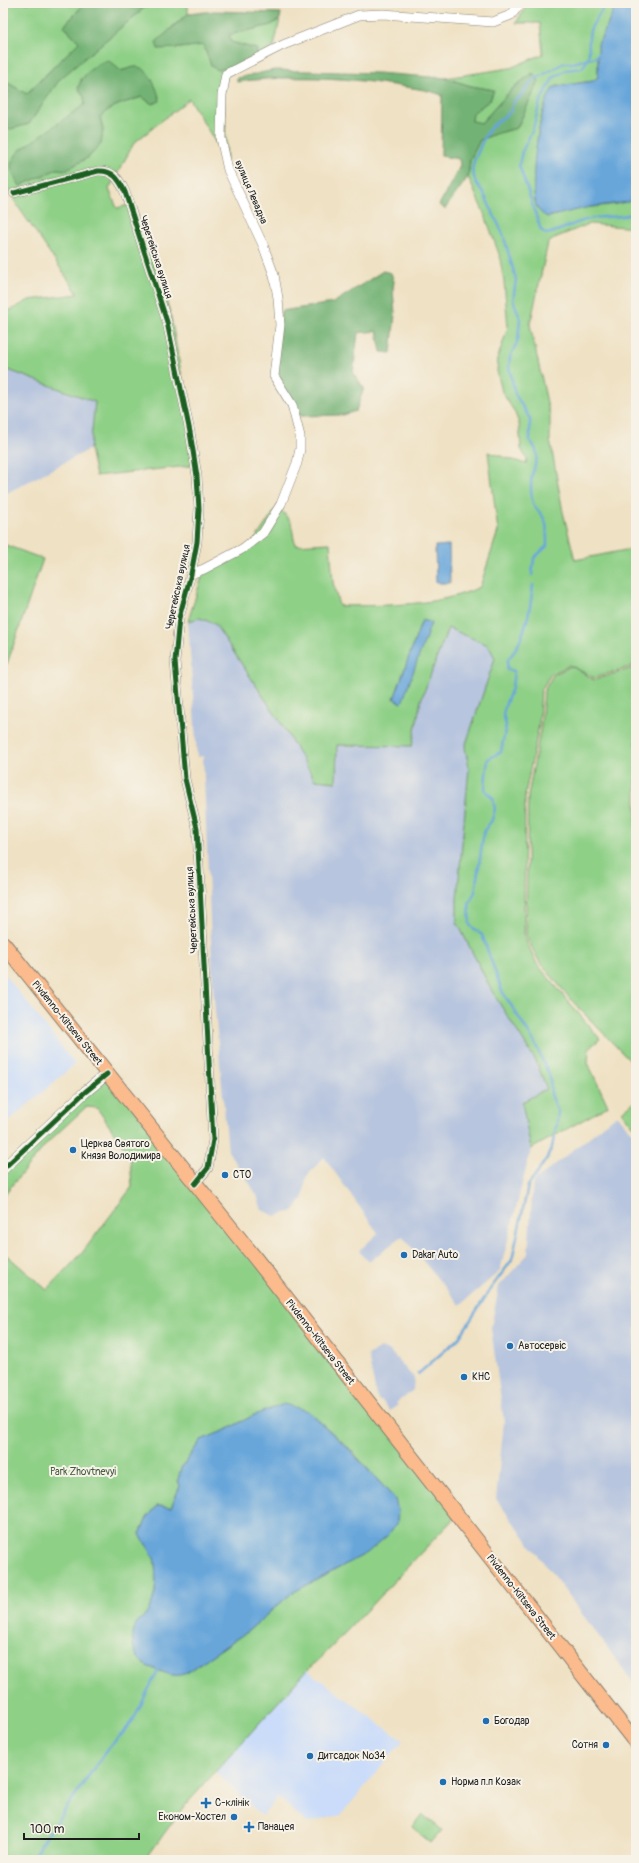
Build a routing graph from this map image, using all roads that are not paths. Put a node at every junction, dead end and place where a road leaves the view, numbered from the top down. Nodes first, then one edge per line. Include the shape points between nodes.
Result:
1 (521, 3) edge
2 (14, 193) dead end
3 (191, 574) junction
4 (3, 943) edge
5 (107, 1074) junction
6 (3, 1169) edge
7 (195, 1184) junction
8 (636, 1743) edge

1 - 3 street, вулиця Левадна via 511,15 493,22 383,14 354,16 283,45 226,74 222,95 221,138 228,170 274,275 280,325 274,376 292,405 299,430 300,449 282,504 263,533 237,552 204,570
2 - 3 street, Черетейська вулиця via 104,170 113,174 122,187 158,289 190,432 199,509 197,542
3 - 7 street, Черетейська вулиця via 177,625 176,671 185,779 197,828 213,1140 208,1168
4 - 5 main road, Pivdenno-Kiltseva Street
5 - 6 street
5 - 7 main road, Pivdenno-Kiltseva Street
7 - 8 main road, Pivdenno-Kiltseva Street

